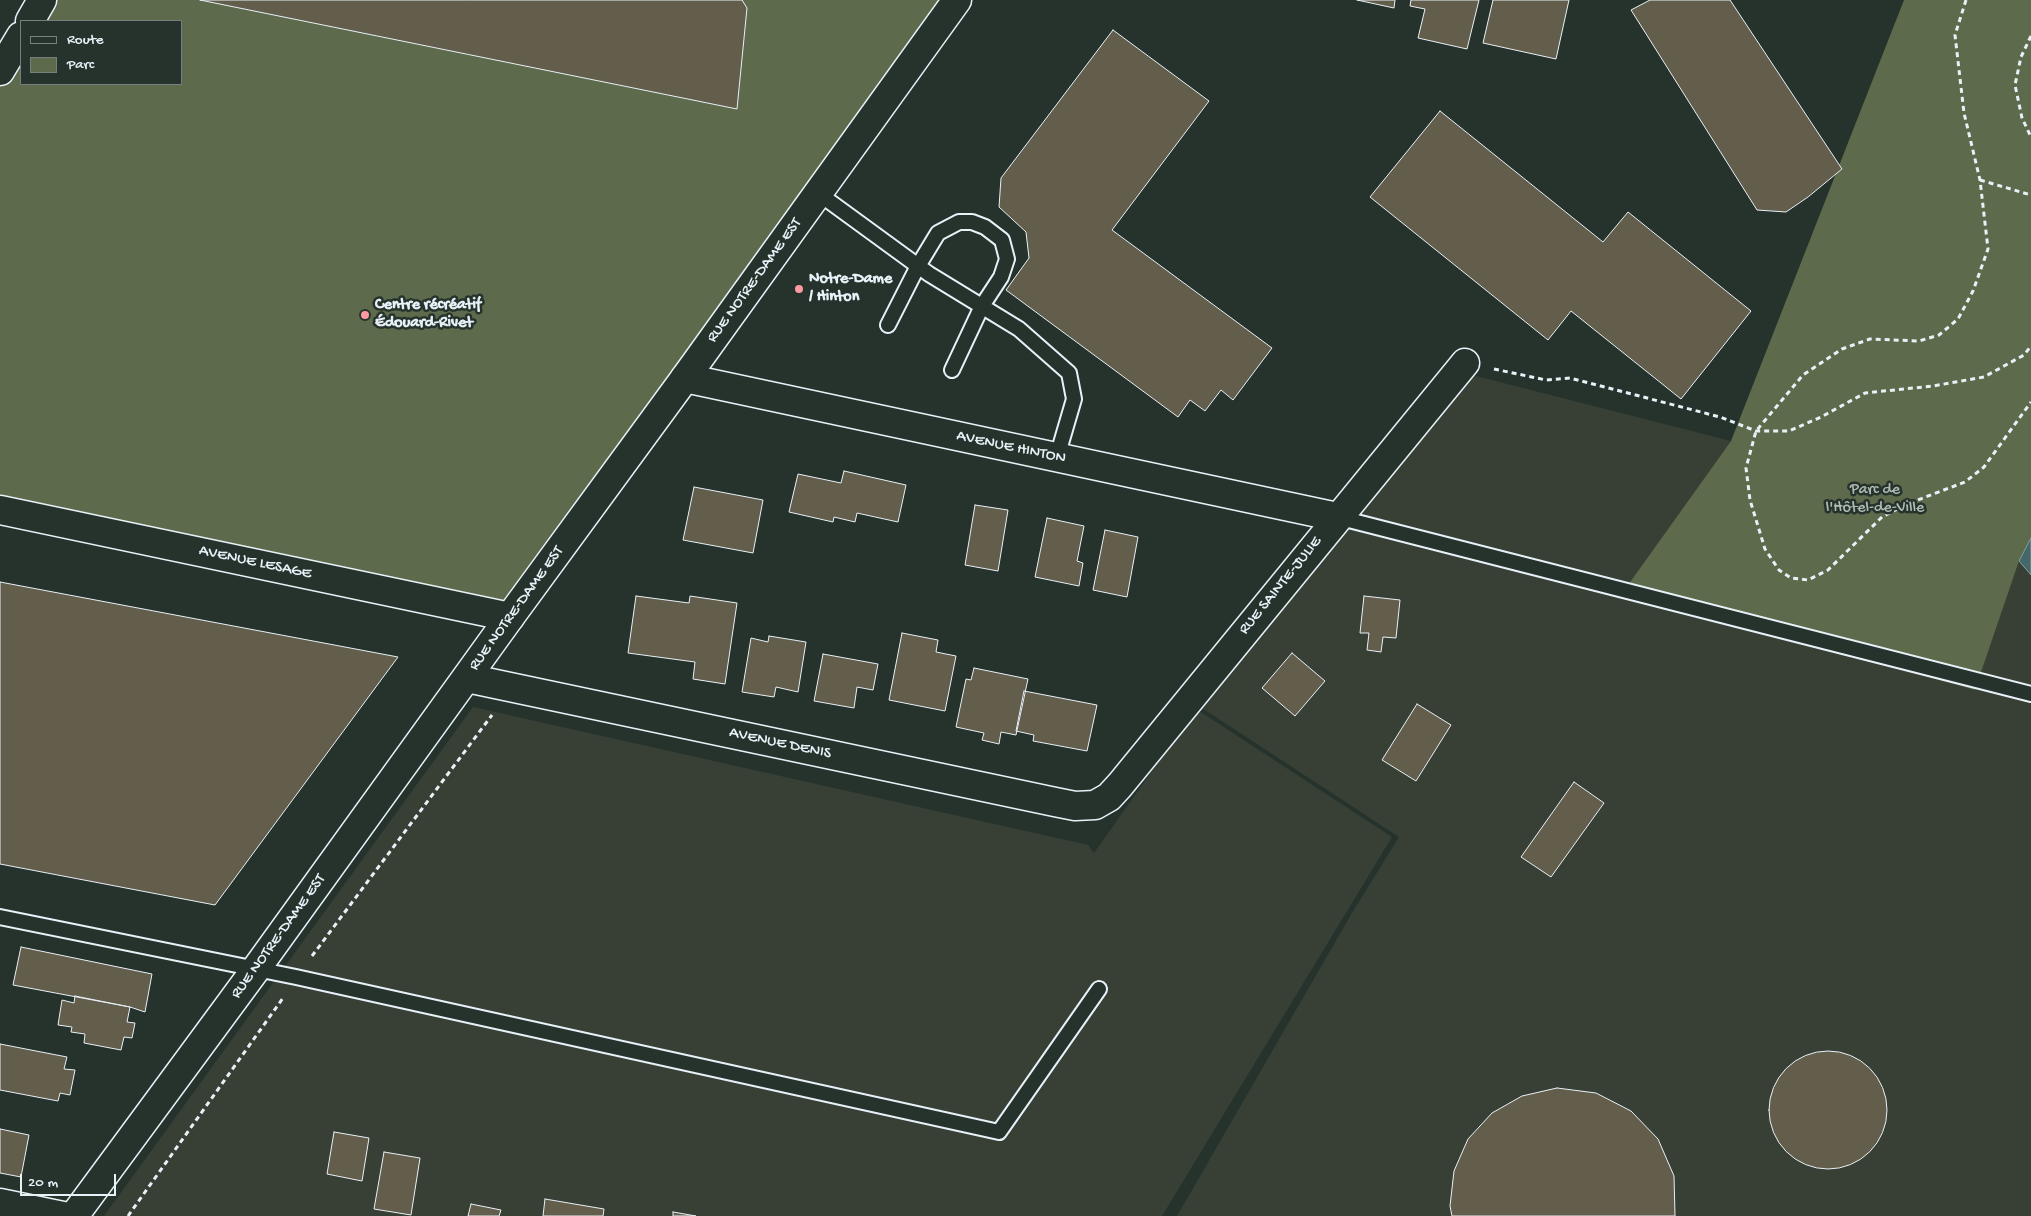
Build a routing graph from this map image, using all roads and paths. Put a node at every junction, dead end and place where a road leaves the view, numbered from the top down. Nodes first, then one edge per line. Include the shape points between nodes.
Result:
1 (42, 0) edge
2 (957, 0) edge
3 (1966, 0) edge
4 (31, 20) edge
5 (2031, 36) edge
6 (20, 38) edge
7 (0, 71) edge
8 (2031, 137) edge
9 (1980, 180) junction
10 (818, 193) junction
11 (2031, 195) edge
12 (918, 266) junction
13 (982, 306) junction
14 (888, 325) dead end
15 (2031, 346) edge
16 (1465, 362) joint
17 (952, 370) dead end
18 (685, 378) junction
19 (2031, 402) edge
20 (1756, 431) junction
21 (1057, 457) junction
22 (0, 510) edge
23 (1337, 517) junction
24 (510, 617) junction
25 (467, 678) junction
26 (513, 688) junction
27 (2031, 694) edge
28 (1094, 805) joint
29 (0, 916) edge
30 (256, 969) junction
31 (296, 977) junction
32 (1099, 989) dead end
33 (0, 1203) edge
34 (62, 1216) edge
35 (74, 1216) edge
36 (128, 1216) edge

1 - 4 street
2 - 10 street, RUE NOTRE-DAME EST
3 - 9 path via 1955,35 1964,113
5 - 8 path via 2021,57 2015,86 2022,118
6 - 7 street
9 - 11 path
9 - 20 path via 1988,249 1973,291 1958,319 1940,335 1919,341 1870,339 1842,349 1803,375
10 - 12 lane
10 - 18 street, RUE NOTRE-DAME EST
12 - 13 lane
12 - 13 lane via 938,233 959,222 985,227 1002,240 1007,259 1001,277
12 - 14 lane
13 - 17 lane
13 - 21 lane via 1020,329 1069,373 1074,399
15 - 20 path via 2024,355 1984,377 1865,393 1789,431
16 - 20 path via 1546,380 1570,378 1720,416
16 - 23 street, RUE SAINTE-JULIE
18 - 21 street, AVENUE HINTON
18 - 24 street, RUE NOTRE-DAME EST
19 - 20 path via 1984,468 1964,482 1906,504 1882,517 1828,570 1808,580 1792,578 1779,570 1765,549 1750,500 1746,468
21 - 23 street, AVENUE HINTON
22 - 24 street, AVENUE LESAGE
23 - 27 lane
23 - 28 street, RUE SAINTE-JULIE via 1120,785
24 - 25 street, RUE NOTRE-DAME EST
25 - 26 street, AVENUE DENIS
25 - 30 street, RUE NOTRE-DAME EST
26 - 28 street, AVENUE DENIS via 1075,806
26 - 31 path
29 - 30 lane
30 - 31 lane
30 - 35 street, RUE NOTRE-DAME EST
31 - 32 lane via 999,1132
31 - 36 path
33 - 34 street

